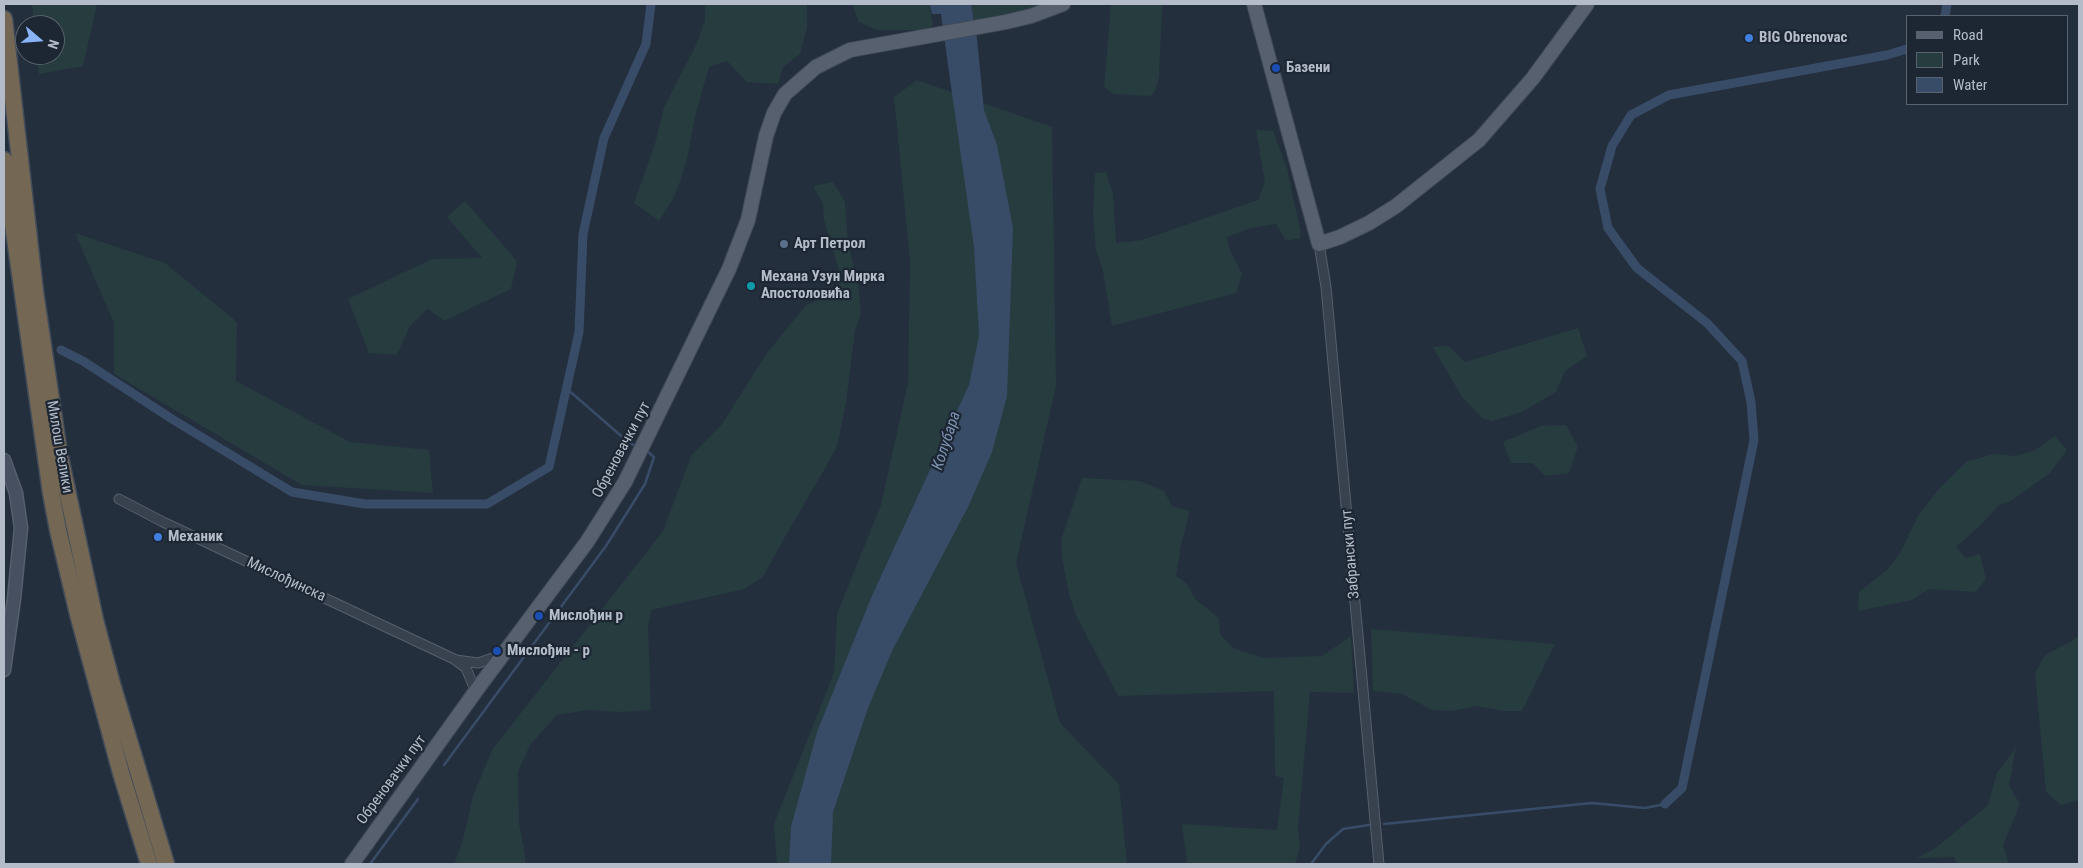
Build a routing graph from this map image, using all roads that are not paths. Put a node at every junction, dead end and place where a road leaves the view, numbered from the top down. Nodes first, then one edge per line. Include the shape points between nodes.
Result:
1 (1064, 4) edge
2 (1254, 4) edge
3 (1587, 4) edge
4 (4, 19) edge
5 (4, 160) edge
6 (1319, 244) junction
7 (4, 460) edge
8 (119, 499) dead end
9 (502, 655) junction
10 (454, 659) junction
11 (4, 670) edge
12 (478, 688) junction
13 (150, 864) edge
14 (166, 864) edge
15 (352, 864) edge
16 (1380, 864) edge

1 - 9 main road, Обреновачки пут via 1006,22 845,52 816,67 792,87 780,102 766,136 741,241 642,450 587,542
2 - 6 main road
3 - 6 main road via 1533,78 1479,140 1396,206 1369,223
4 - 14 highway, Милош Велики via 35,292 59,453 95,620
5 - 13 highway, Милош Велики via 50,493 80,622 121,773
6 - 16 street, Забрански пут via 1326,287
7 - 11 main road via 16,493 21,528
8 - 10 street, Мислођинска
9 - 10 street, Мислођинска via 478,663
9 - 12 main road, Обреновачки пут
10 - 12 street, Мислођинска via 466,668 473,685
12 - 15 main road, Обреновачки пут

